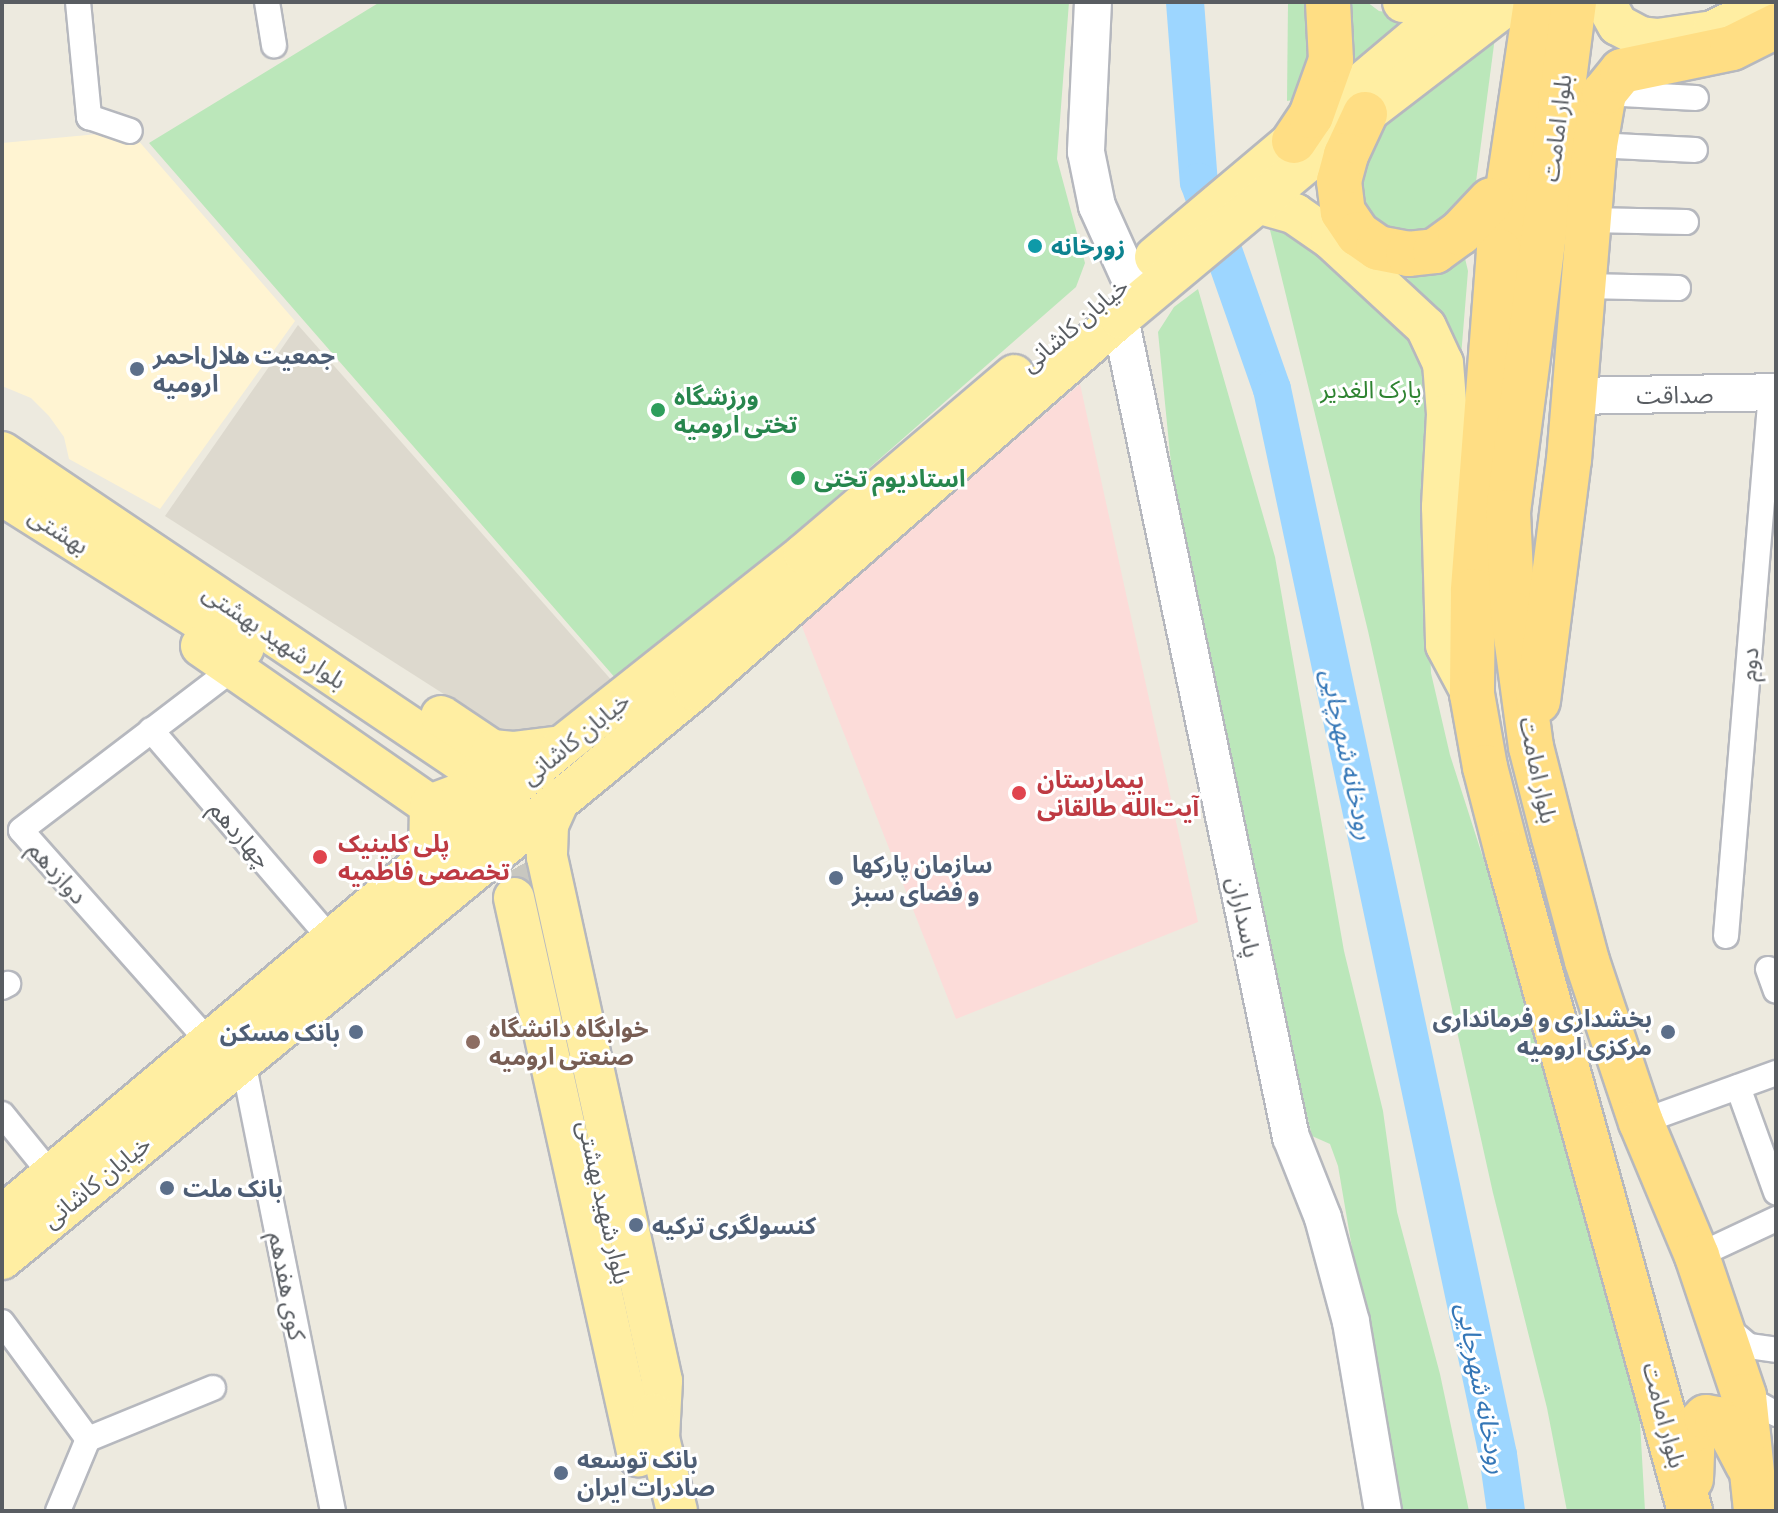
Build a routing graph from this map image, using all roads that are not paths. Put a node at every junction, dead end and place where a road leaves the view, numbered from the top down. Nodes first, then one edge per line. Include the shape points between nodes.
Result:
1 (78, 2) edge
2 (267, 2) edge
3 (1093, 2) edge
4 (1328, 2) edge
5 (1403, 2) edge
6 (1513, 2) edge
7 (1536, 2) edge
8 (1574, 2) edge
9 (1605, 2) edge
10 (1772, 2) edge
11 (1451, 11) edge
12 (1776, 26) edge
13 (274, 45) dead end
14 (1604, 93) junction
15 (1696, 98) dead end
16 (1365, 114) junction
17 (130, 131) dead end
18 (1294, 141) junction
19 (1595, 145) junction
20 (1695, 150) dead end
21 (1256, 189) junction
22 (1491, 200) junction
23 (1589, 220) junction
24 (1686, 222) dead end
25 (1499, 251) junction
26 (1584, 286) junction
27 (1678, 288) dead end
28 (1136, 289) junction
29 (1773, 392) edge
30 (1574, 396) junction
31 (10, 479) edge
32 (74, 521) junction
33 (120, 551) joint
34 (234, 668) junction
35 (1472, 694) junction
36 (151, 730) junction
37 (562, 746) junction
38 (1531, 747) junction
39 (458, 774) junction
40 (560, 798) junction
41 (442, 874) junction
42 (523, 893) junction
43 (1726, 936) dead end
44 (331, 939) junction
45 (226, 1051) junction
46 (1776, 1073) edge
47 (1738, 1087) junction
48 (2, 1114) edge
49 (1641, 1122) junction
50 (50, 1173) junction
51 (1776, 1192) edge
52 (2, 1216) edge
53 (1776, 1219) edge
54 (1697, 1256) junction
55 (2, 1259) edge
56 (1717, 1319) junction
57 (2, 1322) edge
58 (1776, 1350) edge
59 (213, 1388) dead end
60 (1760, 1405) edge
61 (88, 1439) junction
62 (647, 1439) junction
63 (1754, 1493) edge
64 (1690, 1509) edge
65 (58, 1511) edge
66 (333, 1511) edge
67 (650, 1511) edge
68 (677, 1511) edge
69 (1383, 1511) edge

1 - 17 street via 89,117
2 - 13 street
3 - 28 main road, پاسداران via 1086,152 1097,206
4 - 18 highway via 1331,60 1311,116
5 - 11 main road
6 - 11 main road
6 - 22 highway
7 - 25 highway, بلوار امامت
8 - 38 highway, بلوار امامت via 1508,512 1513,614
9 - 10 main road via 1618,25 1658,39 1713,31
11 - 16 main road
11 - 18 main road
12 - 14 highway via 1732,48 1622,71
14 - 15 street
14 - 19 highway
16 - 21 main road
16 - 22 highway via 1339,181 1343,212 1358,234 1378,248 1408,254 1435,251
18 - 21 main road
19 - 20 street
19 - 23 highway
21 - 28 main road
21 - 35 main road via 1331,239 1426,327 1443,363 1446,645
22 - 25 highway
23 - 24 street
23 - 26 highway
25 - 35 highway, بلوار امامت via 1473,591
26 - 27 street
26 - 30 highway
28 - 37 main road, خیابان کاشانی
28 - 40 main road, خیابان کاشانی via 706,680
28 - 69 main road, پاسداران via 1291,1137 1323,1218 1351,1322
29 - 30 main road, صداقت
29 - 43 street, دوم
30 - 38 highway via 1548,644
31 - 32 main road, بهشتی
32 - 33 main road, بهشتی
32 - 34 main road via 97,574
32 - 39 main road via 134,517
33 - 39 main road, بلوار شهید بهشتی
34 - 36 street, دوازدهم
34 - 39 main road
35 - 64 highway, بلوار امامت via 1507,852
36 - 44 street, چهاردهم
36 - 45 street, دوازدهم via 21,830
37 - 39 main road via 513,752
37 - 41 main road, خیابان کاشانی
38 - 49 highway, بلوار امامت via 1587,961
39 - 41 main road
40 - 41 main road, خیابان کاشانی
40 - 42 main road, بلوار شهید بهشتی via 548,825 547,857
41 - 42 main road
41 - 44 main road, خیابان کاشانی
41 - 45 main road, خیابان کاشانی
42 - 62 main road, بلوار شهید بهشتی
44 - 45 main road, خیابان کاشانی
45 - 50 main road, خیابان کاشانی
45 - 55 main road, خیابان کاشانی
45 - 66 street, کوی هفدهم
46 - 47 street
47 - 49 street
47 - 51 street
48 - 50 street
49 - 54 highway, بلوار امامت
50 - 52 main road, خیابان کاشانی
53 - 54 street
54 - 56 highway, بلوار امامت
56 - 58 street via 1749,1346
56 - 60 highway, بلوار امامت
57 - 61 street
59 - 61 street
60 - 63 highway, بلوار امامت
61 - 65 street
62 - 67 main road, بلوار شهید بهشتی
62 - 68 main road, بلوار شهید بهشتی
63 - 64 highway via 1728,1427 1717,1419 1699,1421 1693,1430

